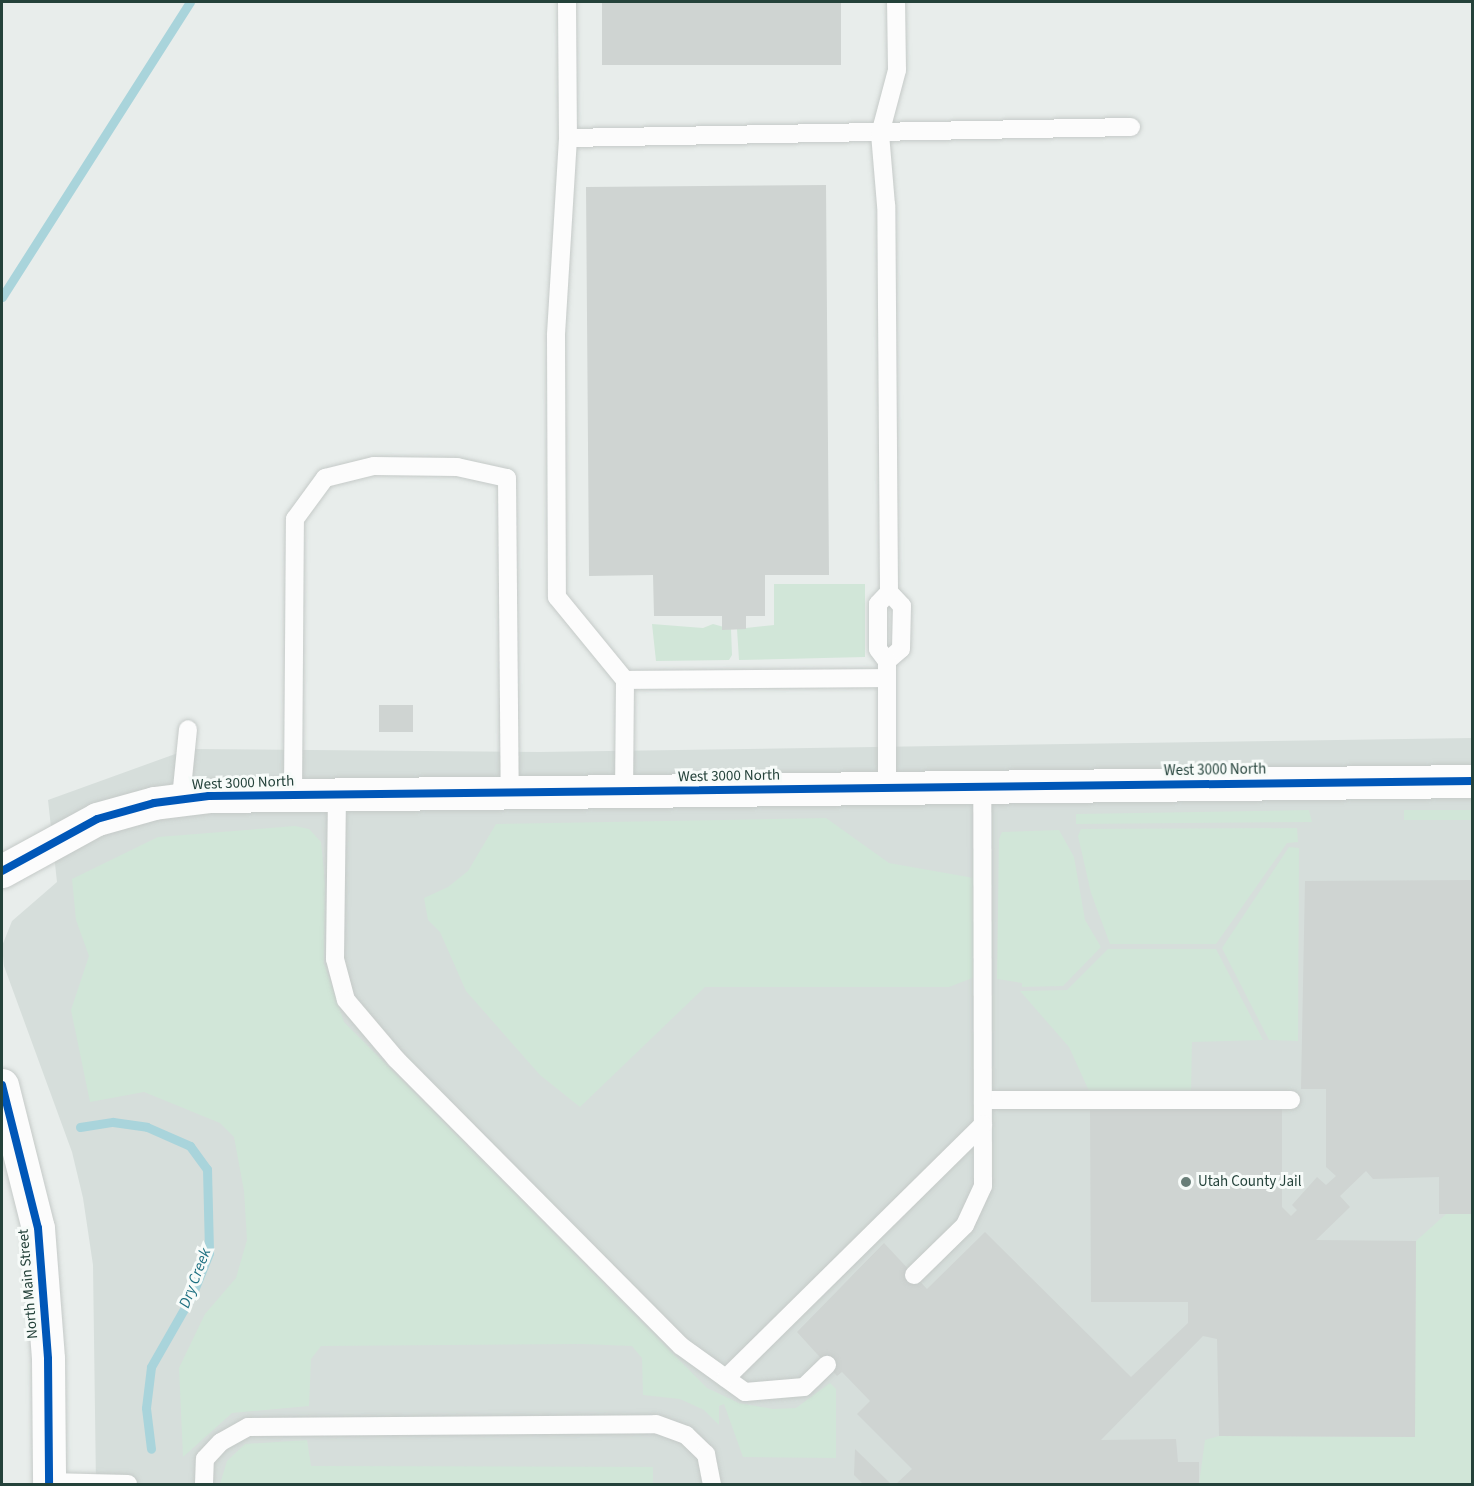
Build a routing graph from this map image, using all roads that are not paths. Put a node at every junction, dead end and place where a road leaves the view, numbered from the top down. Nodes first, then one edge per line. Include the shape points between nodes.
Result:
1 (567, 2) edge
2 (896, 2) edge
3 (1131, 127) dead end
4 (880, 134) junction
5 (568, 138) junction
6 (887, 669) junction
7 (625, 680) junction
8 (188, 729) dead end
9 (1473, 781) edge
10 (982, 787) junction
11 (887, 788) junction
12 (624, 791) junction
13 (510, 792) junction
14 (337, 794) junction
15 (293, 795) junction
16 (181, 798) junction
17 (2, 871) edge
18 (2, 1084) edge
19 (982, 1100) junction
20 (1291, 1100) dead end
21 (982, 1125) junction
22 (915, 1275) dead end
23 (827, 1365) dead end
24 (726, 1378) junction
25 (49, 1483) edge
26 (128, 1485) edge
27 (204, 1485) edge
28 (712, 1485) edge

1 - 5 lane
2 - 4 lane via 897,70
3 - 4 lane
4 - 5 lane
4 - 6 lane via 886,205 889,592 902,606 901,649
5 - 7 lane via 556,336 558,597
6 - 7 lane
6 - 11 lane
7 - 12 lane
8 - 16 lane
9 - 10 street, West 3000 North
10 - 11 street, West 3000 North
10 - 19 lane
11 - 12 street, West 3000 North
12 - 13 street, West 3000 North
13 - 14 street, West 3000 North
13 - 15 lane via 507,478 457,467 374,466 325,478 295,519
14 - 15 street, West 3000 North
14 - 24 lane via 335,959 346,1000 396,1059 681,1346
15 - 16 street, West 3000 North
16 - 17 street, West 3000 North via 97,819
18 - 25 street, North Main Street via 38,1228 48,1359
19 - 20 lane
19 - 21 lane
21 - 22 lane via 982,1186 965,1225
21 - 24 lane
23 - 24 lane via 804,1387 745,1392
25 - 26 lane
27 - 28 lane via 205,1459 221,1442 248,1427 656,1424 686,1435 706,1454

